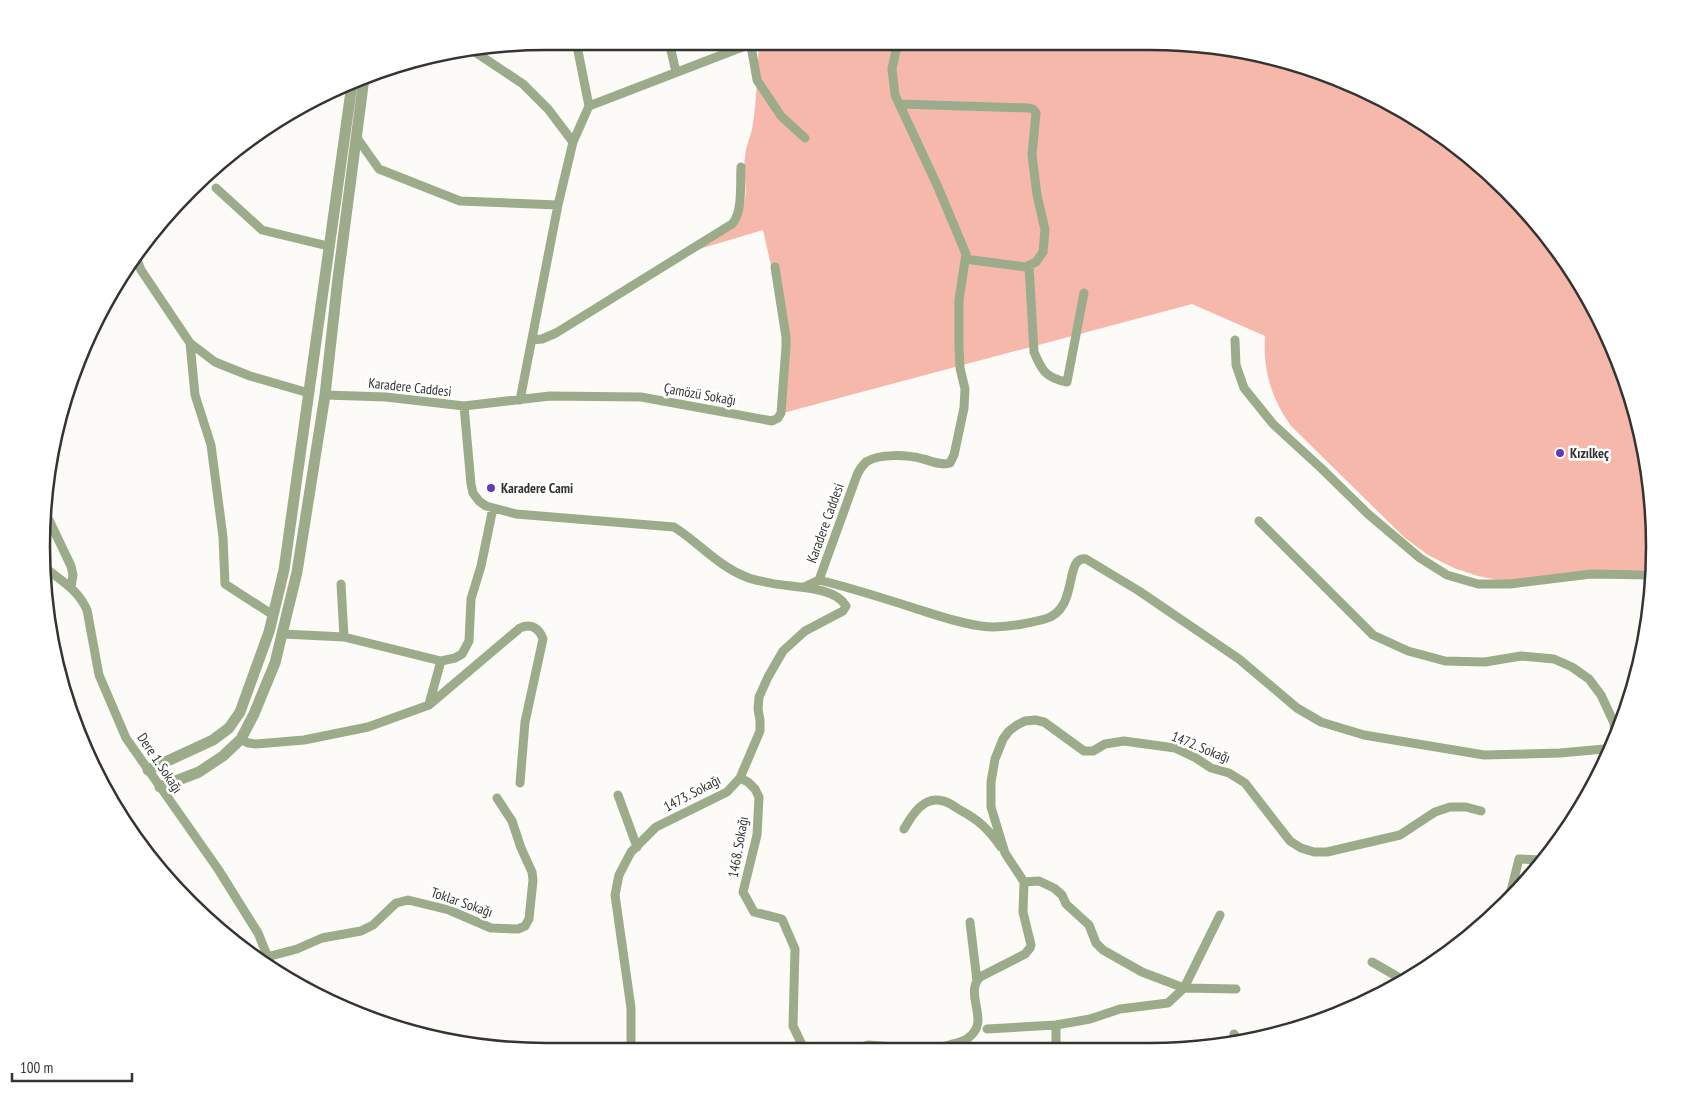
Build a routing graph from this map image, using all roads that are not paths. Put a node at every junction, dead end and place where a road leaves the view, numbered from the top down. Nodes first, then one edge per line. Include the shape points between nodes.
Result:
1 (578, 50) edge
2 (671, 50) edge
3 (734, 50) edge
4 (753, 50) edge
5 (896, 50) edge
6 (479, 55) edge
7 (676, 72) junction
8 (363, 85) edge
9 (351, 90) edge
10 (900, 104) junction
11 (589, 106) junction
12 (357, 138) junction
13 (805, 138) dead end
14 (573, 142) junction
15 (741, 168) dead end
16 (216, 188) dead end
17 (558, 205) junction
18 (328, 246) junction
19 (965, 259) junction
20 (139, 264) edge
21 (1029, 265) junction
22 (774, 267) dead end
23 (1084, 293) dead end
24 (532, 340) junction
25 (1235, 340) dead end
26 (190, 343) junction
27 (309, 393) junction
28 (325, 395) junction
29 (520, 400) junction
30 (464, 406) junction
31 (493, 508) junction
32 (1259, 522) dead end
33 (51, 524) edge
34 (51, 572) edge
35 (1645, 575) edge
36 (819, 580) junction
37 (342, 584) dead end
38 (804, 587) junction
39 (71, 588) junction
40 (273, 615) junction
41 (283, 634) junction
42 (344, 637) junction
43 (441, 661) junction
44 (429, 705) junction
45 (1614, 722) edge
46 (241, 740) junction
47 (1603, 749) edge
48 (148, 770) junction
49 (740, 778) junction
50 (520, 783) dead end
51 (160, 788) junction
52 (618, 795) dead end
53 (497, 798) dead end
54 (1481, 812) dead end
55 (904, 828) dead end
56 (637, 846) junction
57 (1005, 853) junction
58 (1534, 860) edge
59 (1024, 882) junction
60 (1512, 887) edge
61 (1220, 915) dead end
62 (970, 922) dead end
63 (267, 956) edge
64 (267, 957) edge
65 (1372, 962) dead end
66 (1397, 976) edge
67 (977, 981) junction
68 (1184, 988) junction
69 (1236, 990) dead end
70 (1056, 1025) junction
71 (987, 1029) dead end
72 (631, 1043) edge
73 (801, 1043) edge
74 (952, 1043) edge
75 (1056, 1043) edge

1 - 11 street
2 - 7 street
3 - 7 street
4 - 13 street via 757,80 781,116
5 - 10 street, Karadere Caddesi via 892,69 895,95
6 - 14 street via 523,84 548,109
7 - 11 street
8 - 12 street
9 - 18 street
10 - 19 street, Karadere Caddesi via 937,184 966,254
10 - 21 street via 1029,108 1035,111 1032,155 1045,230 1043,252 1036,262
11 - 14 street
12 - 17 street via 383,172 460,201
12 - 28 street
14 - 17 street
15 - 24 street via 738,212 732,224 556,333
16 - 18 street via 262,230
17 - 24 street
18 - 27 street
19 - 21 street
19 - 36 street, Karadere Caddesi via 959,300 964,408 954,458 944,465 900,456 866,462 857,475
20 - 26 street
21 - 23 street via 1034,352 1047,375 1055,380 1067,382
22 - 29 street, Çamözü Sokağı via 786,337 781,413 775,420 641,397 550,396
24 - 29 street
25 - 35 street via 1236,365 1244,388 1273,424 1368,514 1420,558 1447,575 1478,584 1510,584 1592,574
26 - 27 street via 214,362
26 - 40 street via 194,395 211,445 223,537 225,584
27 - 40 street via 284,570
28 - 30 street, Karadere Caddesi via 386,397
28 - 41 street via 297,572
29 - 30 street, Çamözü Sokağı
30 - 31 street, Karadere Caddesi via 473,493 479,501
31 - 38 street, Karadere Caddesi via 516,514 674,527 714,559 744,577
31 - 43 street via 471,599 469,641 462,654
32 - 45 street via 1373,635 1408,651 1445,661 1485,662 1521,656 1554,659 1589,679 1601,695
33 - 39 street via 73,574
34 - 39 street, Dere 1. Sokağı
36 - 38 street, Karadere Caddesi
36 - 47 street via 953,621 983,626 1013,625 1056,613 1068,595 1074,564 1086,559 1239,659 1296,708 1321,722 1364,735 1484,755
37 - 42 street
38 - 49 street, 1473. Sokağı via 835,596 846,607 805,631 783,651 759,697 760,731
39 - 48 street, Dere 1. Sokağı via 87,610 99,675 126,738
40 - 48 street via 240,712 229,728 213,740
41 - 42 street
41 - 46 street via 254,714
42 - 43 street
43 - 44 street
44 - 46 street via 368,726 304,740 256,744
44 - 50 street via 520,628 530,626 538,630 542,639 525,722
46 - 51 street via 199,772
48 - 51 street, Dere 1. Sokağı
49 - 56 street, 1473. Sokağı via 727,792 656,827
49 - 73 street, 1468. Sokağı via 755,789 759,797 757,835 743,892 754,912 782,919 795,949 793,1026
51 - 63 street, Dere 1. Sokağı via 218,869 258,933
52 - 56 street
53 - 64 street, Toklar Sokağı via 512,821 532,872 529,919 525,926 518,929 491,928 449,910 402,900 361,931 322,938
54 - 57 street, 1472. Sokağı via 1466,807 1450,807 1435,812 1400,835 1314,852 1290,841 1245,784 1229,773 1211,768 1175,748 1163,746 1124,741 1084,751 1044,722 1035,720 1017,724 1009,731 995,759 991,807
55 - 57 street via 919,807 932,800 944,801 974,817 988,829
56 - 72 street, 1473. Sokağı via 618,875 615,895 631,1008
57 - 59 street, 1472. Sokağı
58 - 60 street via 1519,860
59 - 67 street via 1023,912 1030,948
59 - 68 street via 1039,881 1054,888 1089,925 1102,950 1142,972
61 - 68 street
62 - 67 street
65 - 66 street
67 - 74 street via 974,990 977,1026 967,1039
68 - 69 street
68 - 70 street via 1168,1003 1120,1009
70 - 71 street
70 - 75 street

